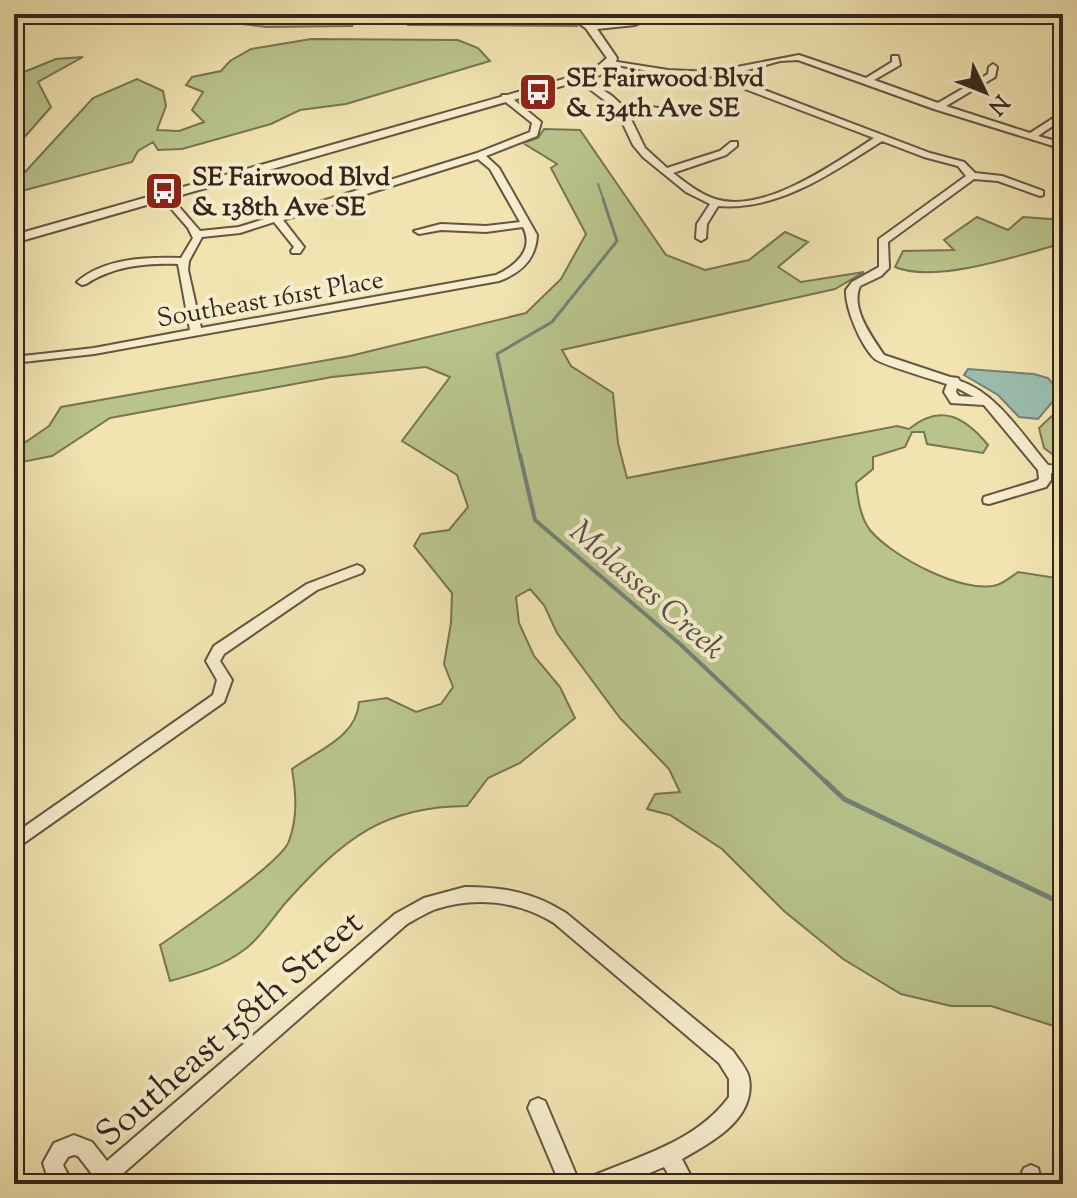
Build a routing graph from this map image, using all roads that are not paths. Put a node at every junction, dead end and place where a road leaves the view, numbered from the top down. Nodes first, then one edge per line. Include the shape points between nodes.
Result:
1 (570, 14) edge
2 (656, 14) edge
3 (931, 14) edge
4 (953, 14) edge
5 (943, 15) edge
6 (590, 27) junction
7 (895, 58) dead end
8 (611, 63) junction
9 (993, 67) dead end
10 (725, 73) junction
11 (579, 78) junction
12 (868, 80) junction
13 (505, 97) junction
14 (937, 107) junction
15 (622, 111) junction
16 (661, 111) dead end
17 (1063, 115) edge
18 (1033, 135) junction
19 (880, 138) junction
20 (734, 144) dead end
21 (1063, 146) edge
22 (480, 155) junction
23 (668, 171) junction
24 (972, 176) junction
25 (1040, 193) dead end
26 (165, 196) junction
27 (715, 203) junction
28 (276, 218) junction
29 (526, 224) junction
30 (419, 231) dead end
31 (197, 234) junction
32 (701, 238) dead end
33 (14, 239) edge
34 (296, 251) dead end
35 (184, 261) junction
36 (82, 282) dead end
37 (196, 333) junction
38 (14, 360) edge
39 (1044, 469) junction
40 (1063, 470) edge
41 (989, 500) dead end
42 (357, 570) dead end
43 (14, 843) edge
44 (538, 1108) dead end
45 (668, 1154) junction
46 (101, 1180) edge
47 (63, 1184) edge
48 (570, 1184) edge
49 (597, 1184) edge
50 (685, 1184) edge

1 - 6 street
2 - 6 street
3 - 5 street
4 - 5 street
6 - 8 street via 610,52
7 - 12 street via 897,63
8 - 10 street via 688,74
8 - 11 street
9 - 14 street via 992,75
10 - 12 street via 799,57
10 - 19 street via 748,87
11 - 13 street
11 - 15 street
12 - 14 street
13 - 22 street via 537,122 537,131
13 - 26 street
14 - 18 street
15 - 16 street
15 - 23 street via 644,153
17 - 18 street
18 - 21 street
19 - 24 street via 961,164
19 - 27 street via 807,183 751,202
20 - 23 street via 723,153
22 - 28 street
22 - 29 street via 494,168
23 - 27 street
24 - 25 street via 999,178
24 - 39 street via 883,241 884,268 856,284 850,300 880,357 954,380 950,392 955,400 987,401
26 - 31 street
26 - 33 street
27 - 32 street via 702,224
28 - 31 street via 240,230
28 - 34 street via 297,240
29 - 30 street
29 - 37 street, Southeast 161st Place via 532,239 526,260 486,283
31 - 35 street
35 - 36 street via 130,264
35 - 37 street
37 - 38 street, Southeast 161st Place
39 - 40 street
39 - 41 street via 1041,484
42 - 43 street via 312,587 219,650 213,661 225,680 219,698
44 - 48 street
45 - 46 street, Southeast 158th Street via 728,1115 739,1100 739,1077 726,1057 544,908 500,895 465,895 430,903 401,919
45 - 49 street
45 - 50 street
46 - 47 street via 85,1149 74,1145 61,1150 53,1163

